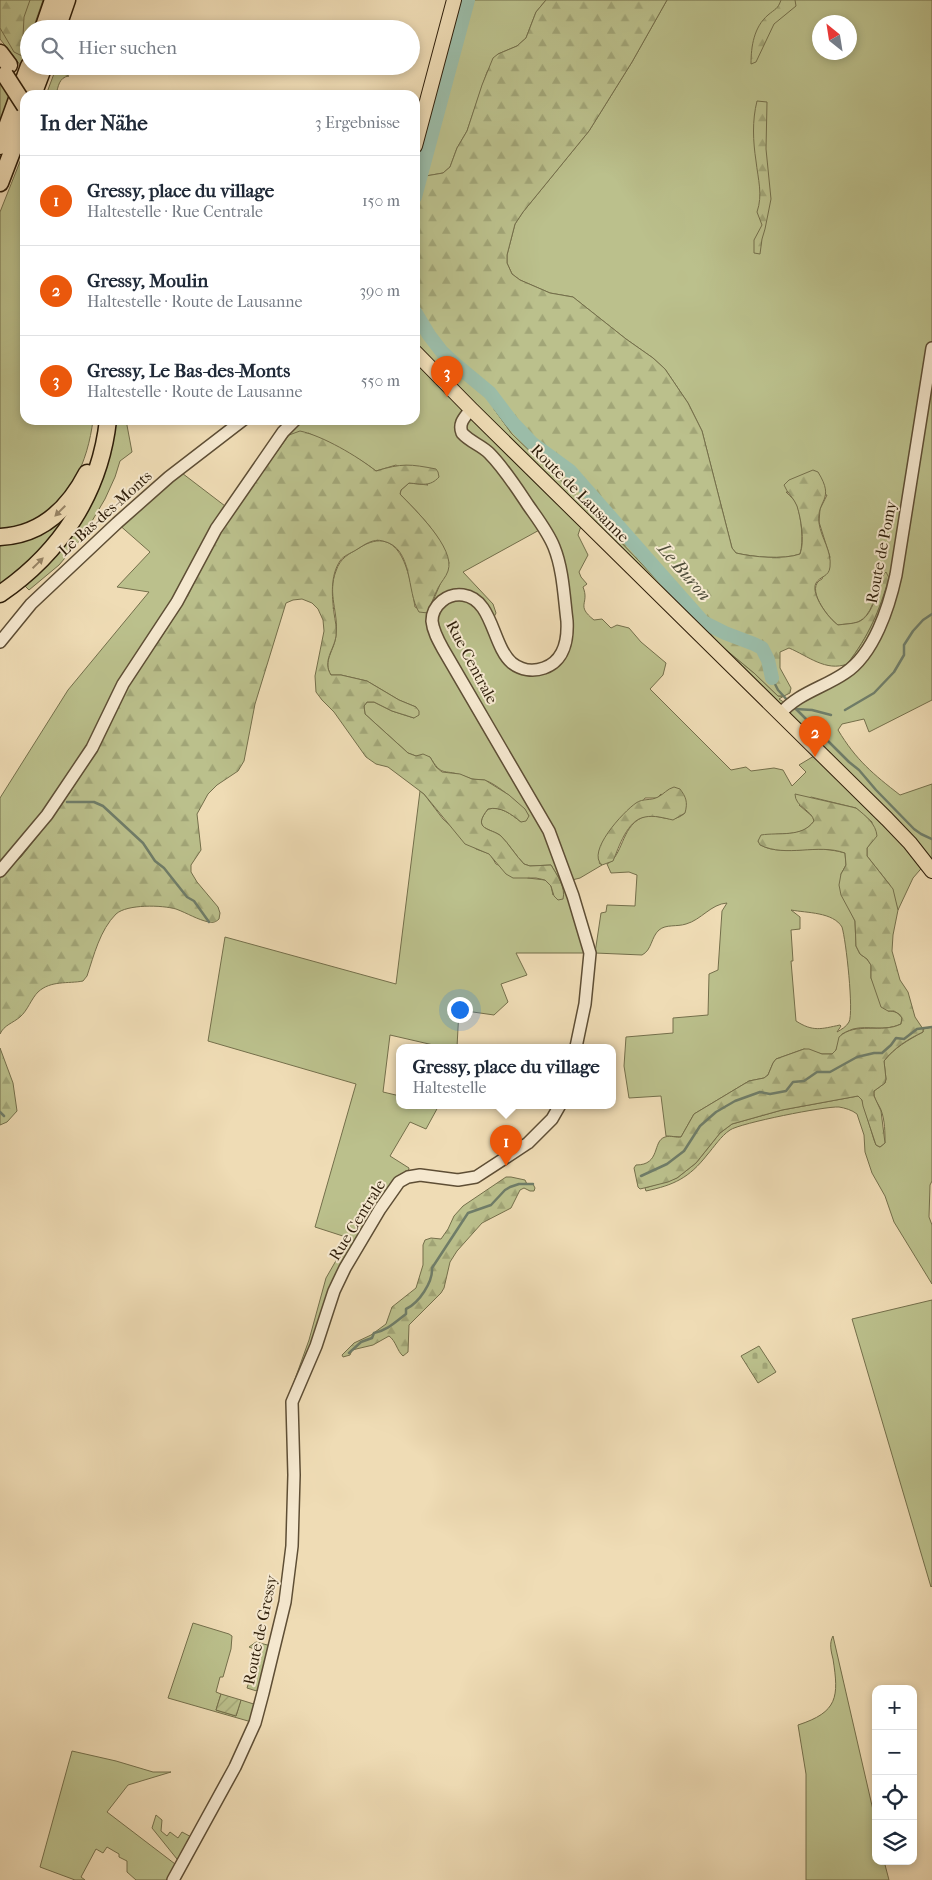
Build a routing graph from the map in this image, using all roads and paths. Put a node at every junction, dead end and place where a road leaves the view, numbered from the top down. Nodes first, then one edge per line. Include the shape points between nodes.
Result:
1 (52, 0) edge
2 (67, 0) edge
3 (454, 0) edge
4 (45, 20) edge
5 (60, 20) edge
6 (3, 65) edge
7 (26, 75) edge
8 (41, 75) edge
9 (20, 90) edge
10 (24, 90) edge
11 (35, 90) edge
12 (20, 91) edge
13 (20, 97) edge
14 (420, 127) edge
15 (20, 131) edge
16 (0, 146) edge
17 (0, 183) edge
18 (932, 348) edge
19 (420, 357) edge
20 (471, 409) junction
21 (99, 425) edge
22 (107, 425) edge
23 (237, 425) edge
24 (288, 425) edge
25 (0, 536) edge
26 (0, 594) edge
27 (0, 642) edge
28 (783, 710) junction
29 (0, 871) edge
30 (932, 871) edge
31 (577, 1044) edge
32 (558, 1109) edge
33 (306, 1370) joint
34 (173, 1880) edge

1 - 4 highway
2 - 5 highway
3 - 14 main road
6 - 10 highway
6 - 13 highway, bridge
7 - 9 highway
8 - 11 highway
12 - 16 highway
15 - 17 highway
18 - 28 street, Route de Pomy via 896,575 884,617 856,665 796,698
19 - 20 main road, Route de Lausanne
20 - 28 main road, Route de Lausanne
20 - 31 street, Rue Centrale via 462,421 462,433 502,467 554,547 563,589 566,640 562,654 554,663 542,669 529,670 515,665 506,656 486,614 473,598 460,594 448,597 434,612 433,624 437,637 549,831 573,896 590,953
21 -> 25 highway via 92,461 68,503 40,526 16,535
26 -> 22 highway via 38,564 76,516 100,462
23 - 27 street, Le Bas-des-Monts via 128,513 38,596
24 - 29 street via 216,529 177,602 123,684 88,755 47,815
28 - 30 main road, Route de Lausanne via 897,829
32 - 33 street, Rue Centrale via 528,1143 483,1174 465,1180 414,1175 399,1182 345,1268
33 - 34 street, Route de Gressy via 292,1402 292,1546 286,1602 274,1654 255,1723 235,1767

